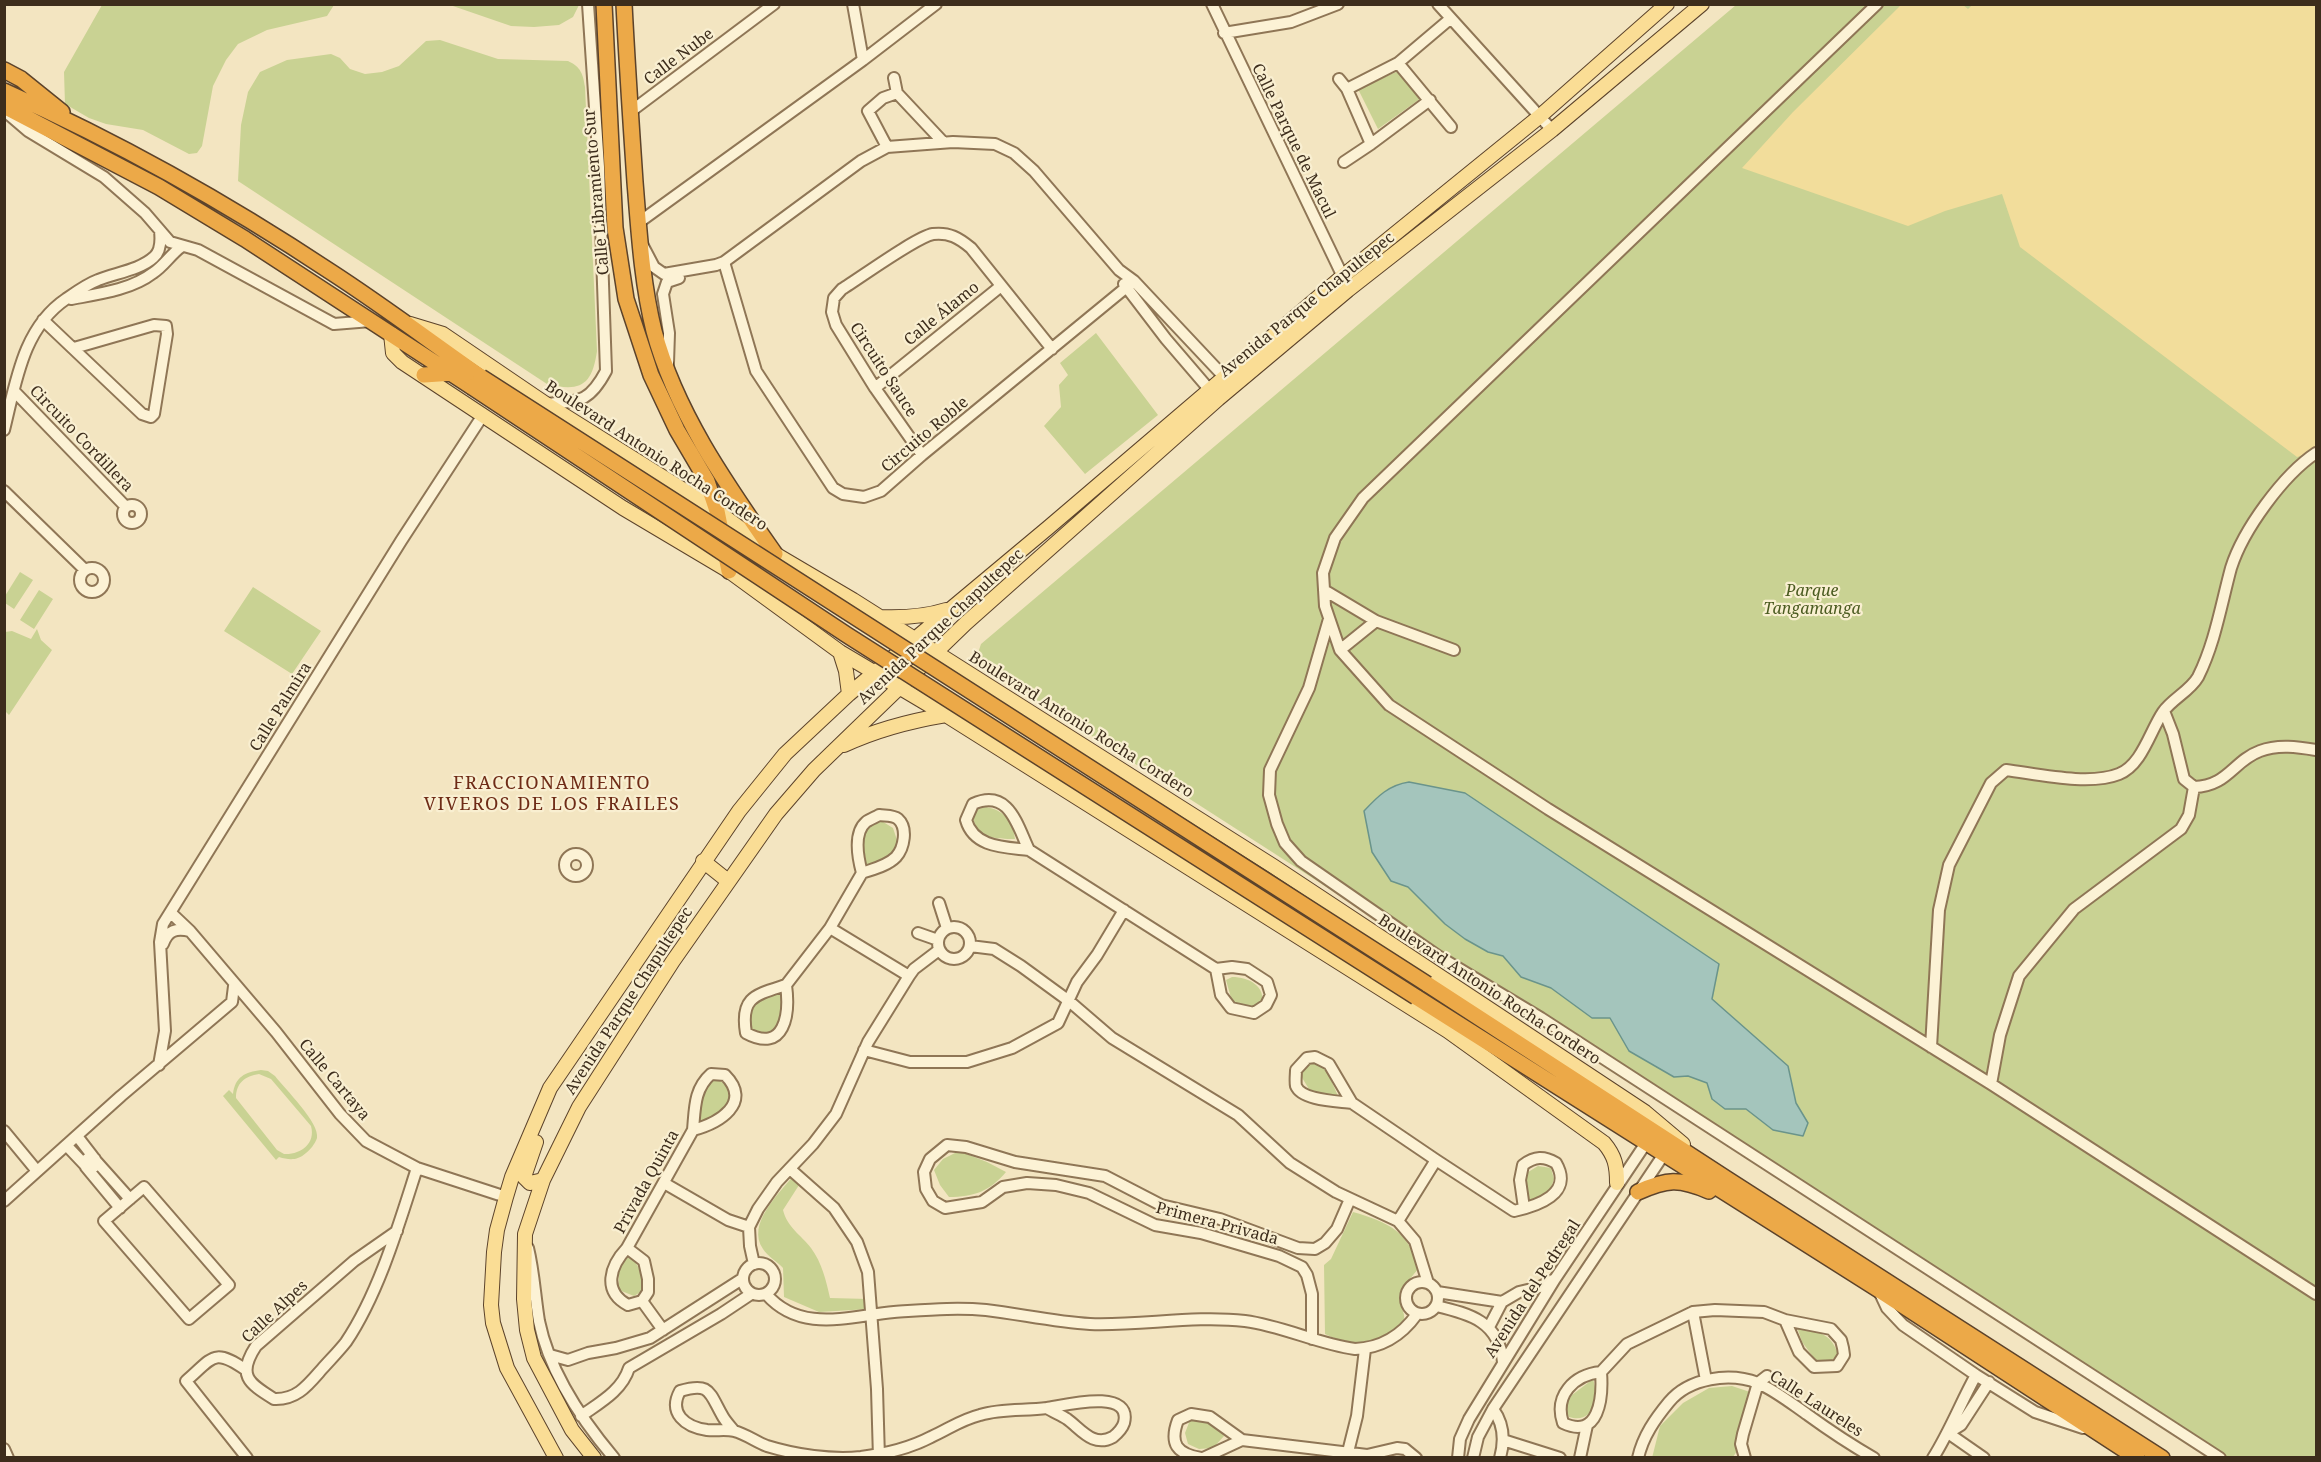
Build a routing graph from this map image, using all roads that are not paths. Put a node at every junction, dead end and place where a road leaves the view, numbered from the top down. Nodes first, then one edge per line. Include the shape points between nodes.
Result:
1 (588, 4) edge
2 (604, 4) edge
3 (624, 4) edge
4 (774, 4) edge
5 (853, 4) edge
6 (936, 4) edge
7 (1212, 4) edge
8 (1338, 4) edge
9 (1666, 4) edge
10 (1702, 4) edge
11 (1877, 4) edge
12 (1446, 10) edge
13 (1224, 33) junction
14 (863, 60) junction
15 (1398, 63) junction
16 (4, 70) edge
17 (894, 78) dead end
18 (1339, 79) dead end
19 (1347, 89) junction
20 (4, 91) edge
21 (897, 93) junction
22 (1430, 100) junction
23 (4, 108) edge
24 (630, 112) junction
25 (1539, 117) junction
26 (73, 122) junction
27 (1451, 127) dead end
28 (1552, 130) junction
29 (943, 142) junction
30 (609, 143) junction
31 (1371, 144) junction
32 (887, 147) junction
33 (1344, 162) dead end
34 (599, 167) junction
35 (638, 222) junction
36 (160, 231) junction
37 (640, 242) junction
38 (181, 247) junction
39 (724, 262) junction
40 (1119, 270) junction
41 (1343, 276) junction
42 (669, 277) junction
43 (729, 280) junction
44 (1134, 281) junction
45 (1001, 286) junction
46 (1125, 288) junction
47 (1348, 290) junction
48 (64, 300) junction
49 (43, 320) junction
50 (371, 321) junction
51 (404, 322) junction
52 (391, 334) junction
53 (74, 348) junction
54 (1052, 349) junction
55 (667, 369) junction
56 (453, 373) junction
57 (424, 375) junction
58 (477, 382) junction
59 (1228, 382) junction
60 (875, 388) junction
61 (14, 391) junction
62 (1213, 394) junction
63 (546, 404) junction
64 (483, 415) junction
65 (4, 429) edge
66 (2316, 453) edge
67 (922, 455) junction
68 (4, 492) edge
69 (126, 507) dead end
70 (717, 511) junction
71 (775, 554) junction
72 (85, 570) dead end
73 (729, 571) junction
74 (1324, 590) junction
75 (853, 600) junction
76 (951, 609) junction
77 (879, 617) junction
78 (1329, 619) junction
79 (1376, 621) junction
80 (915, 640) junction
81 (824, 641) junction
82 (1340, 650) junction
83 (1454, 650) dead end
84 (840, 652) junction
85 (936, 653) junction
86 (874, 673) junction
87 (979, 680) junction
88 (899, 688) junction
89 (849, 694) junction
90 (2164, 711) junction
91 (946, 715) junction
92 (834, 749) junction
93 (2316, 750) edge
94 (2194, 787) junction
95 (1029, 850) junction
96 (703, 861) junction
97 (862, 873) junction
98 (728, 881) junction
99 (939, 903) dead end
100 (1124, 910) junction
101 (171, 913) junction
102 (830, 928) junction
103 (947, 928) junction
104 (190, 931) junction
105 (918, 933) dead end
106 (939, 945) junction
107 (970, 946) junction
108 (160, 949) junction
109 (1216, 969) junction
110 (909, 976) junction
111 (786, 985) junction
112 (234, 986) junction
113 (1070, 1000) junction
114 (232, 1002) junction
115 (251, 1005) junction
116 (165, 1031) junction
117 (1448, 1031) junction
118 (181, 1046) junction
119 (1931, 1047) junction
120 (864, 1050) junction
121 (1509, 1056) junction
122 (159, 1065) junction
123 (1991, 1084) junction
124 (550, 1089) junction
125 (1352, 1103) junction
126 (693, 1130) junction
127 (4, 1131) edge
128 (76, 1136) junction
129 (1646, 1143) junction
130 (67, 1146) junction
131 (1664, 1154) junction
132 (1436, 1160) junction
133 (90, 1163) junction
134 (417, 1168) junction
135 (790, 1169) junction
136 (37, 1171) junction
137 (1727, 1179) junction
138 (543, 1180) junction
139 (664, 1183) junction
140 (1617, 1183) junction
141 (1638, 1192) junction
142 (506, 1197) junction
143 (130, 1199) junction
144 (1350, 1199) junction
145 (4, 1201) edge
146 (1748, 1207) junction
147 (120, 1208) junction
148 (1524, 1208) junction
149 (1398, 1221) junction
150 (1592, 1226) junction
151 (749, 1227) junction
152 (397, 1231) junction
153 (525, 1234) junction
154 (1608, 1237) junction
155 (627, 1248) junction
156 (754, 1264) junction
157 (742, 1279) junction
158 (1556, 1279) junction
159 (1428, 1283) junction
160 (1879, 1290) junction
161 (1437, 1292) junction
162 (751, 1294) junction
163 (766, 1294) junction
164 (2316, 1294) edge
165 (1465, 1296) junction
166 (713, 1299) junction
167 (642, 1301) junction
168 (1502, 1302) junction
169 (1436, 1306) junction
170 (1460, 1312) junction
171 (1692, 1312) junction
172 (721, 1314) junction
173 (873, 1314) junction
174 (1417, 1314) junction
175 (1785, 1320) junction
176 (1489, 1327) junction
177 (663, 1330) junction
178 (650, 1338) junction
179 (1312, 1339) junction
180 (1365, 1349) junction
181 (657, 1350) junction
182 (550, 1355) junction
183 (1503, 1362) junction
184 (246, 1370) junction
185 (1601, 1372) junction
186 (1976, 1375) junction
187 (1767, 1376) dead end
188 (1706, 1380) junction
189 (1989, 1382) junction
190 (1758, 1383) junction
191 (1047, 1408) junction
192 (1493, 1409) junction
193 (581, 1416) junction
194 (1587, 1425) junction
195 (734, 1431) junction
196 (2100, 1433) junction
197 (1948, 1434) junction
198 (1242, 1440) junction
199 (1503, 1440) junction
200 (4, 1449) edge
201 (1348, 1452) junction
202 (879, 1456) edge
203 (1368, 1456) edge
204 (8, 1458) edge
205 (247, 1458) edge
206 (556, 1458) edge
207 (594, 1458) edge
208 (614, 1458) edge
209 (1202, 1458) edge
210 (1416, 1458) edge
211 (1458, 1458) edge
212 (1473, 1458) edge
213 (1500, 1458) edge
214 (1560, 1458) edge
215 (1580, 1458) edge
216 (1638, 1458) edge
217 (1745, 1458) edge
218 (1874, 1458) edge
219 (1933, 1458) edge
220 (1984, 1458) edge
221 (2137, 1458) edge
222 (2162, 1458) edge
223 (2220, 1458) edge

1 - 34 street
2 - 30 highway, Calle Libramiento Sur
3 - 24 highway
4 - 24 street, Calle Nube
5 - 14 street
6 - 14 street
7 - 13 street, Calle Parque de Macul
8 - 13 street via 1291,22
9 - 25 main road, Avenida Parque Chapultepec
10 - 28 main road, Avenida Parque Chapultepec
11 - 74 street via 1363,498 1335,538 1323,573
12 - 15 street
12 - 25 street
13 - 41 street, Calle Parque de Macul
14 - 35 street
15 - 19 street
15 - 22 street
16 - 26 highway via 44,95
17 - 21 street
18 - 19 street
19 - 31 street
20 - 26 highway
21 - 29 street
21 - 32 street via 883,98 868,111
22 - 27 street
22 - 31 street
23 - 36 street via 28,130 104,177
23 - 50 highway via 159,187
24 - 35 highway
25 - 28 street
25 - 41 main road, Avenida Parque Chapultepec
26 - 51 highway via 222,204
28 - 47 main road, Avenida Parque Chapultepec
29 - 32 street
29 - 40 street via 995,144 1014,153
30 - 34 highway
30 - 70 highway, Calle Libramiento Sur via 615,228 626,299 651,375 707,481
31 - 33 street
32 - 39 street via 861,161
34 - 63 street via 606,371 596,389 577,401
35 - 37 highway
36 - 38 street
36 - 48 street, Circuito Cordillera via 160,248 154,258 92,283
37 - 42 street via 654,267
37 - 55 highway via 649,305
38 - 48 street via 142,280
38 - 50 street via 198,250 334,324
39 - 42 street
39 - 43 street, Circuito Roble
40 - 44 street
40 - 46 street
41 - 47 street, Calle Parque de Macul
41 - 59 main road, Avenida Parque Chapultepec
42 - 43 street via 707,272
42 - 55 street via 663,294 669,333
43 - 67 street, Circuito Roble via 756,371 833,488 864,497 881,491
44 - 46 street, Circuito Roble
44 - 59 street
45 - 54 street, Circuito Sauce
45 - 60 street, Calle Álamo
45 - 60 street, Circuito Sauce via 970,248 957,237 945,234 923,237 842,289 834,298 832,312 836,325
46 - 54 street, Circuito Roble
46 - 62 street
47 - 59 main road, Avenida Parque Chapultepec
48 - 49 street, Circuito Cordillera
49 - 53 street
49 - 61 street, Circuito Cordillera via 25,351
50 - 52 highway
51 - 58 highway
51 - 63 main road, Boulevard Antonio Rocha Cordero via 443,334
52 - 56 highway
52 - 57 main road via 393,353
53 - 53 street via 142,414 154,414 165,326 154,325
54 - 67 street, Circuito Roble
55 - 71 highway via 726,484
56 - 57 highway
56 - 58 highway
57 - 64 main road
58 - 121 highway, bridge via 847,635
58 - 137 highway, bridge via 1427,984
59 - 62 main road, Avenida Parque Chapultepec
60 - 67 street, Circuito Sauce
61 - 65 street, Circuito Cordillera
61 - 69 street, Circuito Cordillera
62 - 76 main road, Avenida Parque Chapultepec
62 - 85 main road, Avenida Parque Chapultepec
63 - 70 main road, Boulevard Antonio Rocha Cordero
64 - 73 main road via 623,508
64 - 101 street, Calle Palmira
66 - 90 street via 2249,527 2232,566 2216,630 2197,679
68 - 72 street
70 - 71 main road, Boulevard Antonio Rocha Cordero
70 - 73 highway, Calle Libramiento Sur
71 - 75 main road, Boulevard Antonio Rocha Cordero
73 - 81 main road
74 - 78 street
74 - 79 street
75 - 77 main road, Boulevard Antonio Rocha Cordero
75 - 81 main road via 880,626 882,643 869,653 860,653
76 - 77 main road via 918,617
76 - 80 main road, Avenida Parque Chapultepec
77 - 80 main road, Boulevard Antonio Rocha Cordero
78 - 82 street
78 - 223 street via 1310,688 1270,770 1269,795 1277,824 1285,843 1301,861 1438,956 1541,1018
79 - 82 street
79 - 83 street
80 - 85 main road, Boulevard Antonio Rocha Cordero
80 - 86 main road, Avenida Parque Chapultepec
81 - 84 main road
82 - 119 street via 1389,705 1548,809
84 - 86 main road
84 - 89 main road
85 - 87 main road, Boulevard Antonio Rocha Cordero
85 - 88 main road, Avenida Parque Chapultepec
86 - 88 main road
86 - 89 main road, Avenida Parque Chapultepec
87 - 91 main road via 959,680 951,688
87 - 137 main road, Boulevard Antonio Rocha Cordero via 1273,866 1645,1112
88 - 91 main road
88 - 92 main road, Avenida Parque Chapultepec
89 - 96 main road, Avenida Parque Chapultepec via 781,759
90 - 94 street via 2184,779
90 - 119 street via 2133,765 2119,774 2093,779 2006,770 1991,783 1949,865 1939,910
91 - 92 main road via 898,724
91 - 117 main road
92 - 98 main road, Avenida Parque Chapultepec via 776,814
93 - 94 street via 2277,746 2258,751 2208,786
94 - 123 street via 2189,815 2181,829 2074,909 2019,976 2000,1035
95 - 95 street via 1014,814 1000,802 984,799 973,804 966,820 979,840
95 - 100 street
96 - 98 main road
96 - 124 main road, Avenida Parque Chapultepec
97 - 97 street via 896,857 904,845 899,820 879,815 866,822 859,833
97 - 102 street
98 - 138 main road, Avenida Parque Chapultepec via 579,1107
99 - 103 street
100 - 109 street
100 - 113 street via 1077,982
101 - 104 street, Calle Cartaya
101 - 108 street, Calle Palmira via 163,924
102 - 110 street
102 - 111 street
103 - 106 street
103 - 107 street via 957,927 966,932
104 - 108 street via 175,929 168,933
104 - 112 street, Calle Cartaya
105 - 106 street
106 - 107 street via 946,957 956,959
106 - 110 street
107 - 113 street via 994,949
108 - 116 street, Calle Palmira
109 - 109 street via 1221,995 1231,1008 1254,1013 1266,1005 1271,995 1267,982 1256,974 1232,967
110 - 120 street
111 - 111 street via 749,1002 743,1015 746,1033 758,1040 773,1038 782,1030 788,1000
112 - 114 street
112 - 115 street, Calle Cartaya
113 - 120 street via 1058,1023 1012,1048 967,1062 910,1062
113 - 144 street via 1112,1038 1238,1114 1290,1164
114 - 115 street
114 - 118 street
115 - 134 street, Calle Cartaya via 366,1141
116 - 118 street
116 - 122 street, Calle Palmira
117 - 121 highway
117 - 140 main road via 1604,1143 1613,1153
118 - 122 street
119 - 123 street
120 - 135 street via 836,1114
121 - 129 highway
122 - 128 street
123 - 164 street
124 - 138 main road via 548,1112 524,1177 530,1183
124 - 142 main road, Avenida Parque Chapultepec
125 - 125 street via 1329,1064 1308,1058 1296,1070 1296,1086 1301,1092 1312,1098
125 - 132 street
126 - 126 street, Privada Quinta via 701,1083 711,1074 725,1075 732,1082 733,1107 710,1125
126 - 139 street, Privada Quinta
127 - 136 street
128 - 130 street
128 - 133 street
129 - 131 highway
129 - 140 street, Avenida del Pedregal
130 - 133 street
130 - 136 street
131 - 141 street, Avenida del Pedregal
131 - 146 highway
132 - 148 street via 1504,1206
132 - 149 street
133 - 143 street
133 - 147 street
134 - 142 street, Calle Cartaya
134 - 152 street, Calle Alpes
135 - 151 street via 777,1182
135 - 173 street via 834,1208 857,1242 868,1272
136 - 145 street
137 - 222 highway
138 - 153 main road, Avenida Parque Chapultepec
139 - 151 street via 728,1220
139 - 155 street, Privada Quinta
140 - 150 street, Avenida del Pedregal
141 - 146 highway via 1666,1181 1686,1182
141 - 154 street, Avenida del Pedregal
142 - 206 main road, Avenida Parque Chapultepec via 494,1252 494,1323 507,1368
143 - 147 street
143 - 147 street via 144,1187 229,1285 189,1319 104,1221
144 - 149 street
144 - 179 street, Primera Privada via 1337,1228 1325,1243 1316,1249 1298,1248 1220,1219 1161,1205 1105,1176 1015,1162 966,1147 947,1146 938,1150 924,1172 926,1189 933,1201 945,1208 982,1203 1003,1187 1027,1183 1056,1185 1089,1192 1155,1225 1201,1233 1279,1256 1302,1267 1307,1275 1312,1294
146 - 160 highway
148 - 148 street via 1550,1198 1558,1188 1561,1173 1556,1163 1541,1157 1523,1165 1520,1180
149 - 159 street via 1415,1241
150 - 154 street
150 - 158 street, Avenida del Pedregal
151 - 156 street
152 - 184 street, Calle Alpes via 354,1261 256,1346
152 - 184 street, Calle Alpes via 355,1327 305,1388 295,1396 274,1399 254,1387
153 - 182 street via 540,1322
153 - 207 main road, Avenida Parque Chapultepec via 524,1299 534,1358 572,1430
154 - 192 street, Avenida del Pedregal
155 - 167 street, Privada Quinta via 644,1261 648,1292
155 - 167 street, Privada Quinta via 611,1271 613,1293 628,1305
156 - 157 street
156 - 163 street via 767,1266 775,1277
157 - 162 street
157 - 166 street
158 - 168 street
158 - 183 street, Avenida del Pedregal
159 - 161 street
159 - 174 street via 1413,1285 1407,1293 1409,1308
160 - 186 street via 1887,1308 1903,1325
160 - 196 highway
161 - 165 street
161 - 169 street
162 - 163 street
162 - 172 street
163 - 173 street via 777,1306 803,1318 833,1320
165 - 168 street
165 - 170 street
166 - 172 street
166 - 177 street
167 - 177 street
168 - 176 street
169 - 170 street
169 - 174 street via 1428,1313
170 - 176 street
171 - 175 street via 1764,1312
171 - 185 street via 1627,1344
171 - 188 street
172 - 181 street
173 - 179 street via 941,1308 1089,1324 1244,1321
173 - 202 street
174 - 180 street via 1392,1339
175 - 175 street via 1798,1352 1814,1367 1837,1366 1844,1355 1841,1340 1830,1329
176 - 183 street via 1499,1342
177 - 178 street
178 - 181 street
178 - 182 street via 568,1360
179 - 180 street
180 - 201 street via 1357,1416
181 - 193 street via 628,1368 615,1391
182 - 193 street
183 - 211 street, Avenida del Pedregal via 1469,1419
184 - 205 street via 222,1356 186,1381
185 - 194 street via 1597,1416
185 - 194 street via 1577,1380 1562,1398 1559,1411 1563,1423 1574,1428
186 - 189 street
186 - 197 street
187 - 190 street
188 - 190 street, Calle Laureles via 1744,1379
188 - 216 street, Calle Laureles via 1688,1385 1672,1398 1652,1423
189 - 196 street via 2035,1412
189 - 197 street via 1961,1425
190 - 217 street via 1741,1444
190 - 218 street, Calle Laureles
191 - 191 street via 1094,1440 1111,1438 1124,1421 1123,1412 1116,1405 1100,1401
191 - 202 street via 983,1414
192 - 199 street via 1500,1420
192 - 212 street, Avenida del Pedregal via 1478,1437
193 - 208 street
194 - 215 street
195 - 195 street via 706,1430 687,1424 677,1413 675,1400 680,1391 695,1386 706,1389
195 - 202 street via 796,1453
196 - 221 highway
197 - 219 street
197 - 220 street
198 - 201 street
198 - 209 street
198 - 209 street via 1210,1417 1191,1414 1178,1420 1173,1433 1176,1446 1187,1456
199 - 213 street
199 - 214 street
200 - 204 street
201 - 203 street
203 - 210 street via 1397,1448

